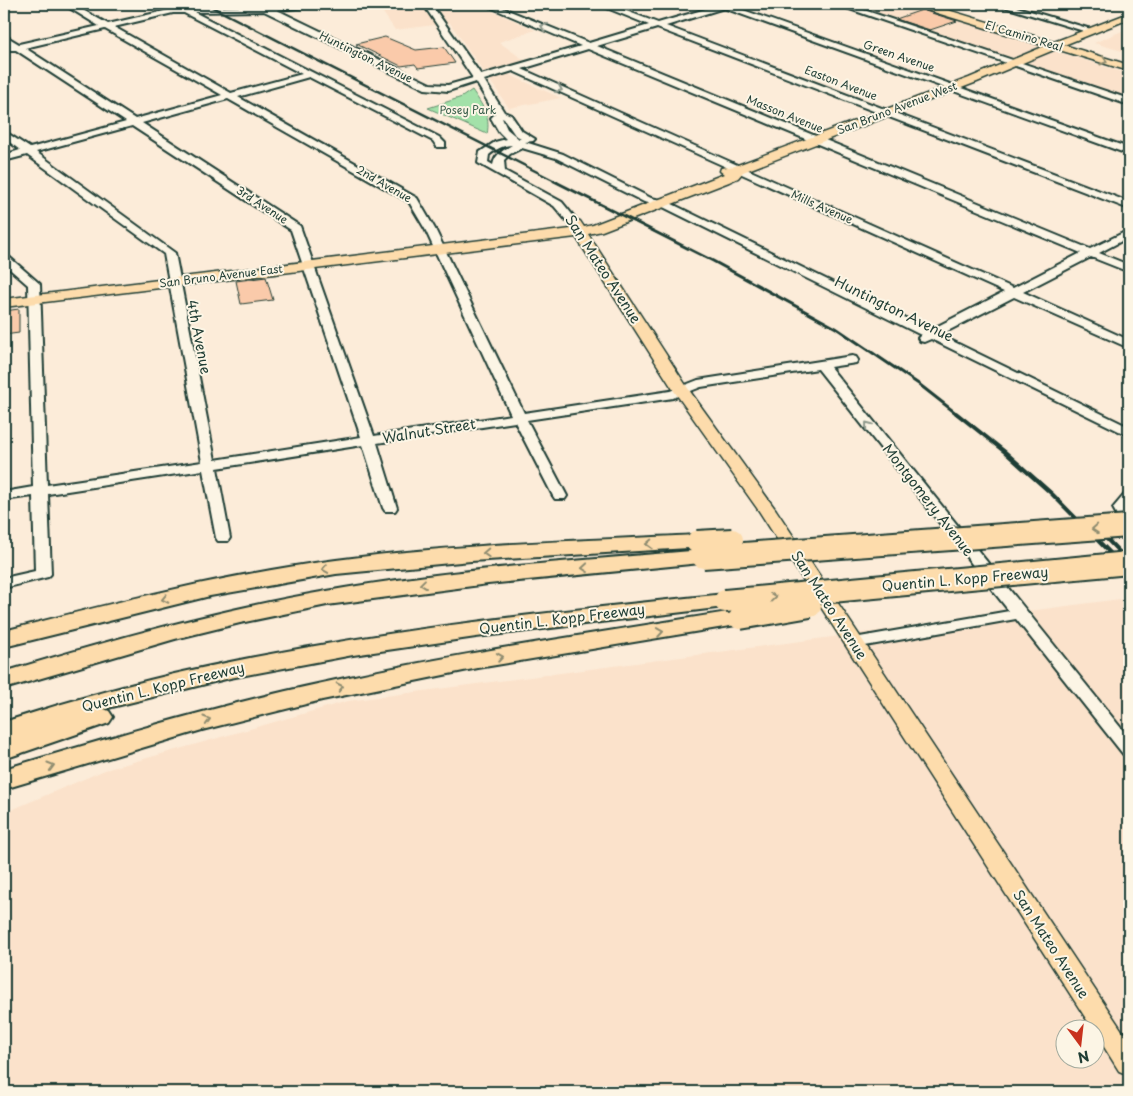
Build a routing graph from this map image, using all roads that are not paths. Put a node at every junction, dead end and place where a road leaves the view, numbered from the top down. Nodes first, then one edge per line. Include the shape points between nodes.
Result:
1 (67, 4) edge
2 (172, 4) edge
3 (258, 4) edge
4 (316, 4) edge
5 (427, 4) edge
6 (487, 4) edge
7 (601, 4) edge
8 (724, 4) edge
9 (839, 4) edge
10 (918, 4) edge
11 (945, 4) edge
12 (999, 4) edge
13 (268, 9) junction
14 (184, 10) junction
15 (1129, 16) edge
16 (1129, 24) edge
17 (106, 26) junction
18 (658, 26) junction
19 (1090, 30) junction
20 (4, 38) edge
21 (1066, 40) junction
22 (1078, 43) junction
23 (590, 46) junction
24 (1056, 46) junction
25 (18, 47) junction
26 (4, 50) edge
27 (1129, 58) edge
28 (1014, 63) junction
29 (1129, 68) edge
30 (515, 69) junction
31 (310, 74) junction
32 (479, 79) junction
33 (954, 87) junction
34 (231, 96) junction
35 (1129, 102) edge
36 (887, 112) junction
37 (500, 114) junction
38 (134, 122) junction
39 (4, 134) edge
40 (816, 140) junction
41 (520, 141) junction
42 (440, 145) dead end
43 (28, 151) junction
44 (1129, 151) edge
45 (4, 158) edge
46 (738, 169) junction
47 (502, 174) junction
48 (654, 203) junction
49 (1129, 206) edge
50 (577, 228) junction
51 (1129, 233) edge
52 (439, 248) junction
53 (1090, 253) junction
54 (4, 258) edge
55 (309, 264) junction
56 (1129, 269) edge
57 (173, 282) junction
58 (1014, 292) junction
59 (34, 299) junction
60 (4, 303) edge
61 (925, 337) junction
62 (1129, 344) edge
63 (852, 360) dead end
64 (821, 365) junction
65 (682, 391) junction
66 (519, 417) junction
67 (1129, 432) edge
68 (369, 440) junction
69 (1129, 442) edge
70 (210, 464) junction
71 (39, 491) junction
72 (4, 496) edge
73 (560, 496) dead end
74 (1129, 498) edge
75 (390, 508) dead end
76 (1129, 526) edge
77 (223, 538) dead end
78 (700, 550) junction
79 (1129, 563) edge
80 (4, 583) edge
81 (274, 608) junction
82 (732, 610) junction
83 (1018, 614) junction
84 (4, 639) edge
85 (392, 641) junction
86 (854, 643) junction
87 (4, 668) edge
88 (4, 681) edge
89 (4, 730) edge
90 (4, 750) edge
91 (1129, 750) edge
92 (4, 779) edge
93 (1129, 1063) edge

1 - 17 street, 2nd Avenue
2 - 14 street
3 - 13 street, Huntington Avenue
4 - 13 street
5 - 32 street
23 -> 6 street, Masson Avenue
7 - 18 street, Easton Avenue
8 - 18 street, Huntington Avenue
8 - 33 street, Green Avenue
9 - 28 street
10 - 24 main road, El Camino Real
11 - 21 main road, El Camino Real
12 - 19 street
13 - 14 street
13 - 32 street, Huntington Avenue via 428,87 448,88
14 - 17 street
14 - 31 street
15 - 19 main road, San Bruno Avenue West
16 - 22 main road, San Bruno Avenue West
17 - 25 street
17 - 34 street, 2nd Avenue
18 - 23 street, Huntington Avenue
18 - 36 street, Easton Avenue
19 - 21 main road, San Bruno Avenue West
20 - 25 street, 3rd Avenue
21 - 22 main road, El Camino Real
21 - 24 main road, San Bruno Avenue West
22 - 24 main road, San Bruno Avenue West
22 - 27 main road, El Camino Real
23 - 30 street, Huntington Avenue
23 - 40 street, Masson Avenue
24 - 28 main road, San Bruno Avenue West
24 -> 29 main road, El Camino Real
25 - 26 street
25 - 38 street, 3rd Avenue
28 - 33 main road, San Bruno Avenue West
28 - 35 street
30 - 32 street, Huntington Avenue
30 -> 46 street, Mills Avenue
31 - 34 street
31 - 42 street via 436,139
32 - 37 street
33 - 36 main road, San Bruno Avenue West
33 - 44 street, Green Avenue
34 - 38 street
34 - 52 street, 2nd Avenue via 413,200
36 - 40 main road, San Bruno Avenue West
36 - 49 street, Easton Avenue
37 - 41 street via 508,118
37 - 41 street via 496,118 506,134
38 - 43 street
38 - 55 street, 3rd Avenue via 296,228
39 - 43 street, 4th Avenue
40 - 46 main road, San Bruno Avenue West
40 - 53 street, Masson Avenue
41 - 47 street via 518,147 499,159 498,169
41 - 47 street, San Mateo Avenue via 507,142 484,154 482,160 485,165
41 - 48 street, Huntington Avenue via 553,150 559,156
43 - 45 street
43 - 57 street, 4th Avenue via 168,253
46 - 48 main road, San Bruno Avenue West via 716,174
46 - 58 street, Mills Avenue
47 - 50 street, San Mateo Avenue via 558,204
48 - 50 main road, San Bruno Avenue West via 597,228
48 - 61 street, Huntington Avenue
50 - 52 main road, San Bruno Avenue East via 499,235
50 - 65 main road, San Mateo Avenue
51 - 53 street
52 - 55 main road, San Bruno Avenue East
52 - 66 street, 2nd Avenue
53 - 56 street, Masson Avenue
53 - 58 street
54 - 59 street via 34,284
55 - 57 main road, San Bruno Avenue East
55 - 68 street, 3rd Avenue
57 - 59 main road, San Bruno Avenue East
57 - 70 street, 4th Avenue
58 - 61 street
58 - 62 street, Mills Avenue
59 - 60 main road, San Bruno Avenue East
59 - 71 street
61 - 67 street, Huntington Avenue
61 - 69 street, Huntington Avenue
63 - 64 street, Walnut Street
64 - 65 street, Walnut Street via 698,384
83 -> 64 street, Montgomery Avenue
65 - 66 street, Walnut Street
65 - 86 main road, San Mateo Avenue via 768,510
66 - 68 street, Walnut Street
66 - 73 street, 2nd Avenue
68 - 70 street, Walnut Street
68 - 75 street, 3rd Avenue
70 - 71 street, Walnut Street
70 - 77 street, 4th Avenue
71 - 72 street, Walnut Street
71 - 80 street via 43,574
74 - 76 street via 1120,508
76 -> 78 highway, bridge
78 -> 81 highway via 400,587
78 -> 84 highway via 467,554 334,567 202,591
82 -> 79 highway, bridge
81 - 87 highway via 124,637
81 - 88 highway via 129,643
82 - 85 highway, Quentin L. Kopp Freeway via 507,624
92 -> 82 highway via 292,698
83 - 86 street
83 - 91 street, Montgomery Avenue
85 - 89 highway, Quentin L. Kopp Freeway via 229,670 125,695
85 - 90 highway via 181,692
86 - 93 main road, San Mateo Avenue

